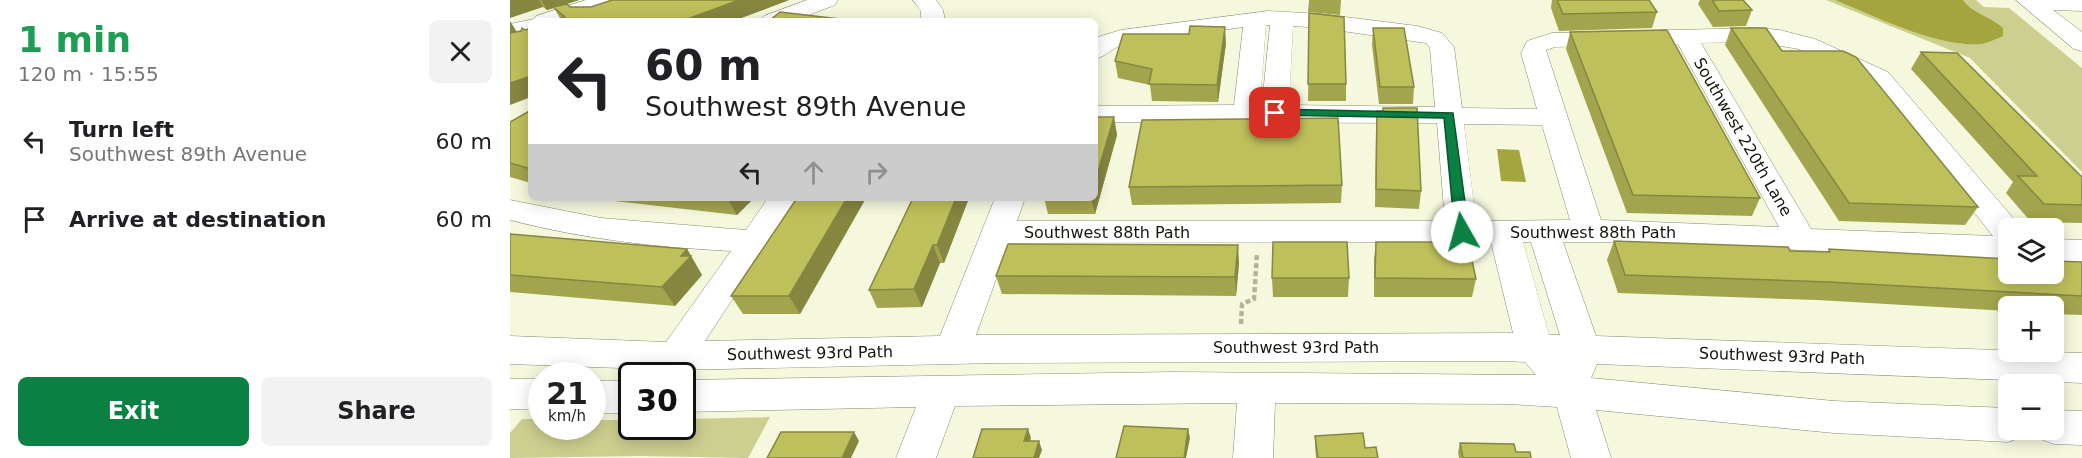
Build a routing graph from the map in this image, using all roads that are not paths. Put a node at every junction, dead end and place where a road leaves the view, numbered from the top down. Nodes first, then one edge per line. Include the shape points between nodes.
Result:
1 (924, 0) edge
2 (619, 2) edge
3 (2060, 7) edge
4 (830, 10) edge
5 (783, 17) edge
6 (556, 18) edge
7 (584, 18) edge
8 (933, 18) edge
9 (1282, 18) junction
10 (1255, 19) junction
11 (528, 26) edge
12 (510, 32) edge
13 (1685, 36) junction
14 (528, 38) edge
15 (510, 44) edge
16 (2082, 44) edge
17 (1103, 46) edge
18 (1246, 113) junction
19 (1275, 113) junction
20 (1098, 114) edge
21 (1449, 115) junction
22 (1553, 117) junction
23 (782, 201) edge
24 (1009, 201) edge
25 (510, 210) edge
26 (1998, 221) edge
27 (1544, 231) junction
28 (1589, 231) junction
29 (996, 232) junction
30 (1462, 232) junction
31 (1504, 232) junction
32 (1801, 238) junction
33 (755, 241) junction
34 (1998, 248) edge
35 (2064, 250) edge
36 (2082, 251) edge
37 (1535, 348) junction
38 (1582, 349) junction
39 (510, 350) edge
40 (953, 350) junction
41 (676, 356) junction
42 (2082, 368) edge
43 (1257, 387) junction
44 (941, 391) junction
45 (1572, 392) junction
46 (510, 394) edge
47 (528, 395) edge
48 (696, 396) edge
49 (1998, 425) edge
50 (2064, 427) edge
51 (2082, 428) edge
52 (916, 458) edge
53 (1253, 458) edge
54 (1591, 458) edge

1 - 8 street
2 - 6 street
2 - 7 street
3 - 16 street
4 - 5 street
9 - 10 street
9 - 19 street
9 - 21 street via 1413,32 1434,38 1442,47
10 - 17 street via 1154,32
10 - 18 street
11 - 12 street
13 - 22 street via 1552,40 1537,45 1533,53
13 - 26 street via 1780,37 1807,44 1877,75
13 - 32 street, Southwest 220th Lane
14 - 15 street
18 - 19 street
18 - 20 street
19 - 21 street
21 - 22 street
21 - 30 street
22 - 28 street
23 - 33 street
24 - 29 street
25 - 33 street via 624,231
27 - 28 street, Southwest 88th Path
27 - 31 street, Southwest 88th Path
27 - 38 street
28 - 32 street, Southwest 88th Path
29 - 30 street, Southwest 88th Path
29 - 40 street
30 - 31 street, Southwest 88th Path
31 - 37 street
32 - 34 street, Southwest 88th Path
33 - 41 street
35 - 36 street
37 - 38 street, Southwest 93rd Path
37 - 40 street, Southwest 93rd Path
37 - 45 street
38 - 42 street, Southwest 93rd Path
38 - 45 street
39 - 41 street, Southwest 93rd Path
40 - 41 street, Southwest 93rd Path
43 - 44 street
43 - 45 street
43 - 53 street
44 - 48 street
44 - 52 street
45 - 49 street via 1834,417
45 - 54 street
46 - 47 street
50 - 51 street

